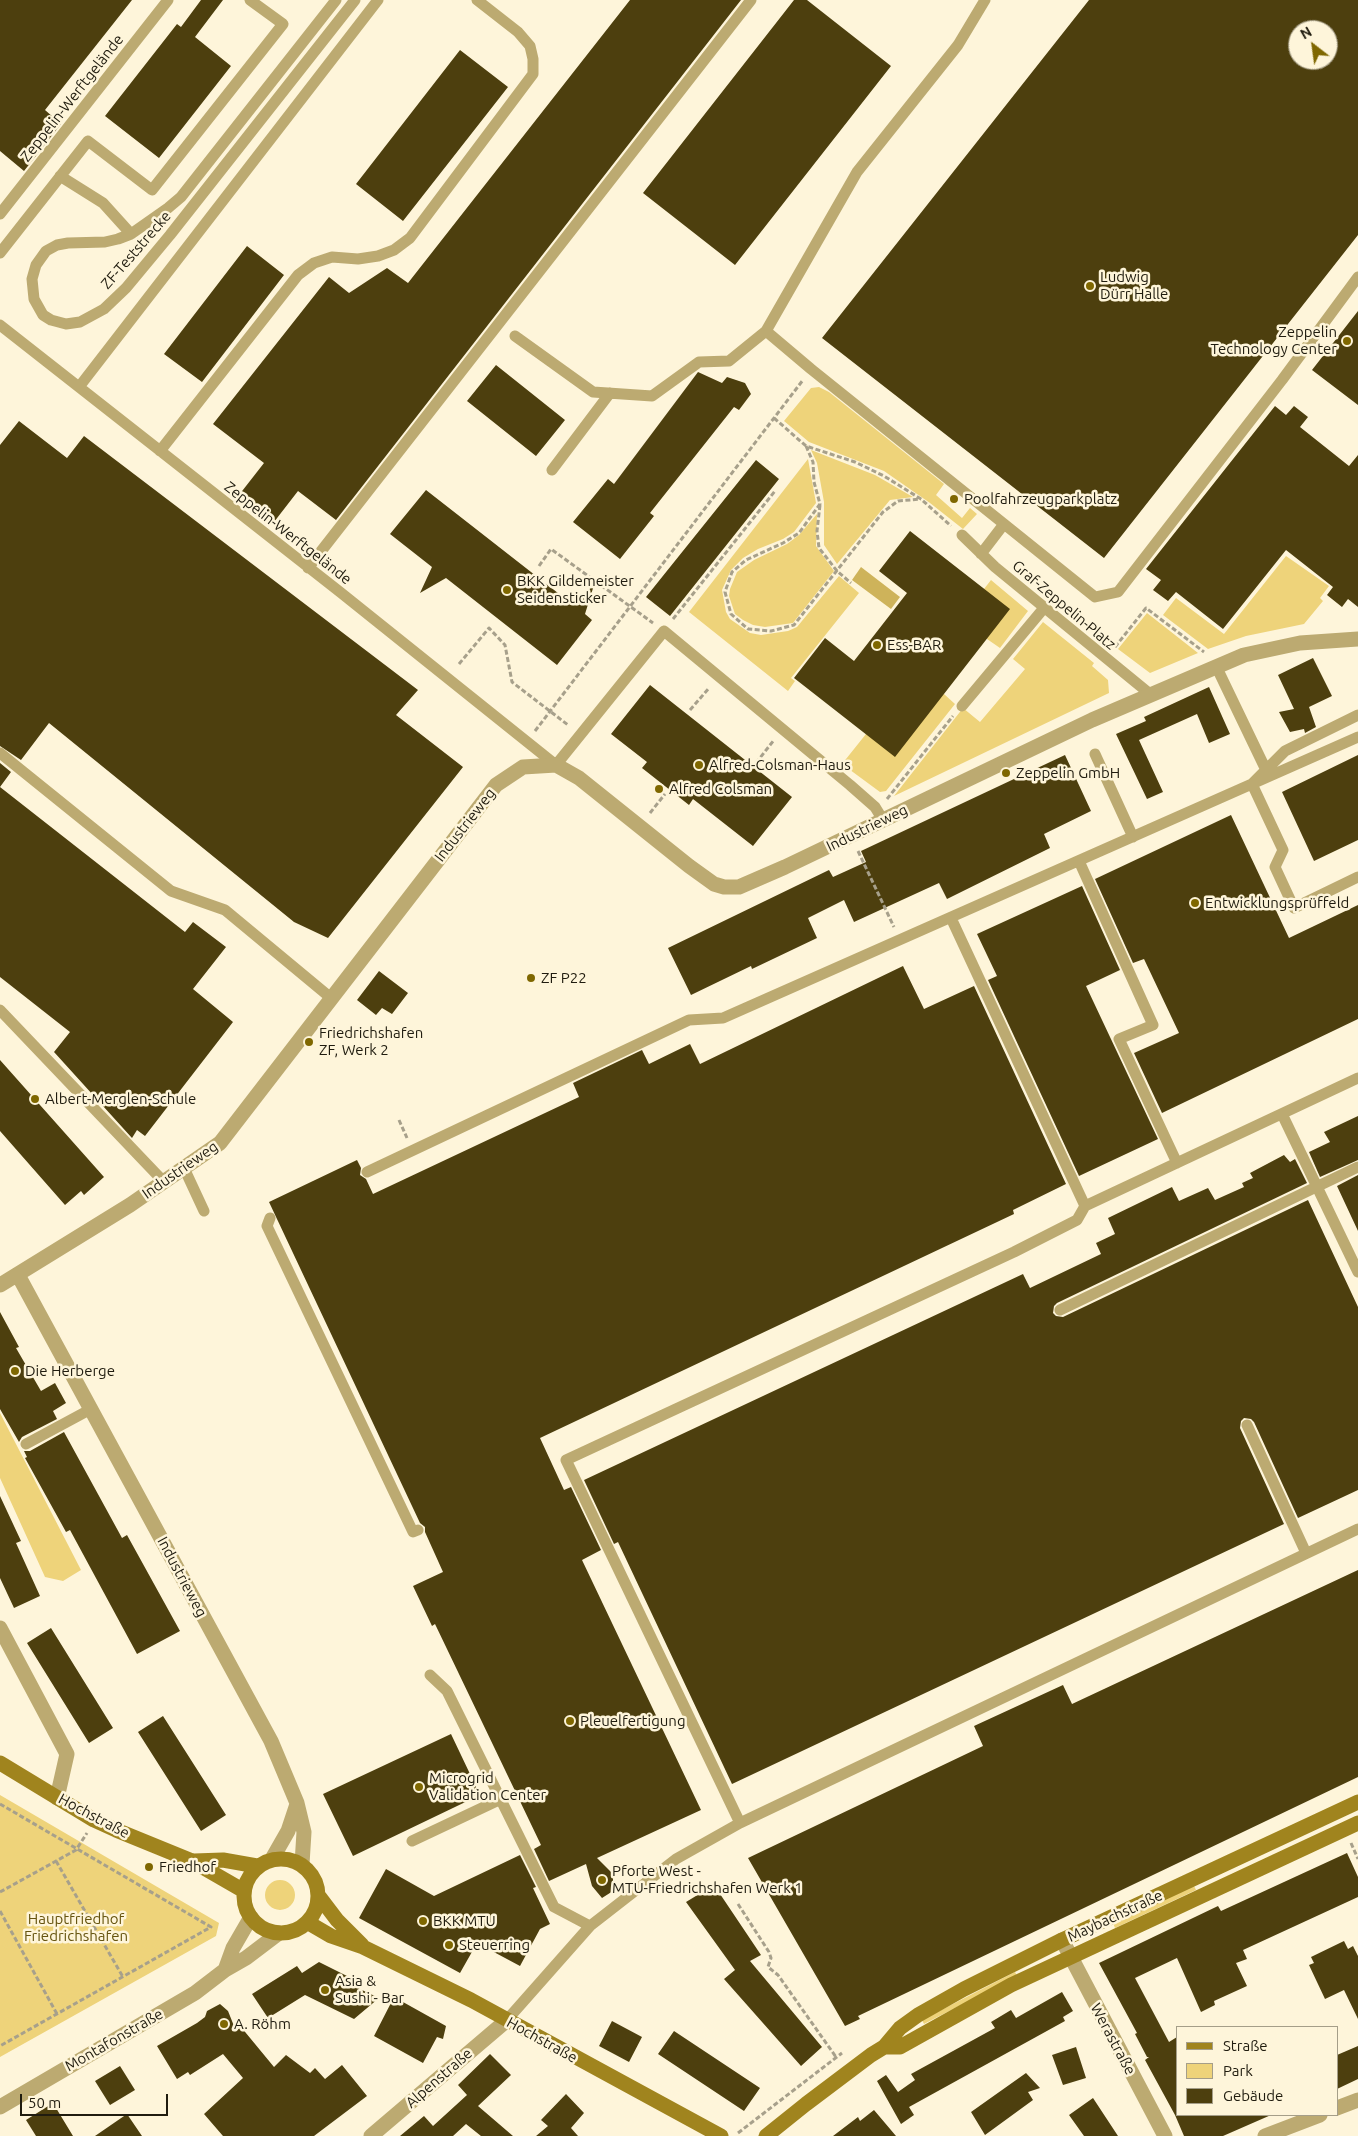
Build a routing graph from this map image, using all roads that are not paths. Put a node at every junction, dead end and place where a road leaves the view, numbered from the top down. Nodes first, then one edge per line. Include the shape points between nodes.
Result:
1 (168, 0) edge
2 (250, 0) edge
3 (336, 0) edge
4 (355, 0) edge
5 (378, 0) edge
6 (477, 0) edge
7 (751, 0) edge
8 (985, 0) edge
9 (60, 176) junction
10 (0, 214) edge
11 (131, 234) junction
12 (0, 253) edge
13 (1358, 277) edge
14 (0, 325) edge
15 (766, 331) junction
16 (516, 336) dead end
17 (79, 387) junction
18 (610, 393) junction
19 (160, 451) junction
20 (552, 470) dead end
21 (1004, 524) junction
22 (962, 536) road end
23 (981, 554) junction
24 (308, 568) junction
25 (1044, 608) junction
26 (1358, 640) edge
27 (1216, 666) junction
28 (1150, 694) junction
29 (962, 706) road end
30 (1358, 715) edge
31 (1358, 738) edge
32 (0, 753) edge
33 (1095, 754) dead end
34 (556, 765) junction
35 (1266, 770) junction
36 (1252, 784) junction
37 (883, 820) junction
38 (1134, 837) junction
39 (1079, 861) junction
40 (1358, 877) edge
41 (951, 918) junction
42 (331, 998) junction
43 (0, 1010) edge
44 (1358, 1078) edge
45 (1282, 1114) junction
46 (1177, 1163) junction
47 (1358, 1167) edge
48 (184, 1168) junction
49 (367, 1172) dead end
50 (164, 1182) junction
51 (1317, 1186) junction
52 (1085, 1206) junction
53 (204, 1211) dead end
54 (270, 1218) dead end
55 (1358, 1272) edge
56 (18, 1275) junction
57 (0, 1285) edge
58 (1060, 1310) dead end
59 (91, 1409) junction
60 (1247, 1425) dead end
61 (26, 1444) dead end
62 (566, 1460) junction
63 (555, 1466) dead end
64 (1358, 1529) edge
65 (418, 1530) dead end
66 (1306, 1553) junction
67 (0, 1628) edge
68 (430, 1675) dead end
69 (0, 1763) edge
70 (57, 1798) junction
71 (501, 1799) junction
72 (1358, 1802) edge
73 (297, 1803) junction
74 (740, 1823) junction
75 (1358, 1823) edge
76 (412, 1841) dead end
77 (272, 1859) junction
78 (192, 1861) junction
79 (302, 1864) junction
80 (257, 1866) junction
81 (1211, 1871) junction
82 (1219, 1888) junction
83 (244, 1891) junction
84 (318, 1895) junction
85 (251, 1916) junction
86 (307, 1922) junction
87 (590, 1926) junction
88 (279, 1933) junction
89 (1062, 1940) junction
90 (363, 1947) junction
91 (1071, 1957) junction
92 (225, 1970) junction
93 (506, 2021) junction
94 (884, 2047) junction
95 (1358, 2100) edge
96 (0, 2107) edge
97 (1338, 2108) edge
98 (1317, 2116) edge
99 (372, 2136) edge
100 (720, 2136) edge
101 (766, 2136) edge
102 (1165, 2136) edge
103 (1265, 2136) edge

1 - 10 lane, Zeppelin-Werftgelände
2 - 9 lane via 283,24 152,190 88,141
3 - 11 lane, ZF-Teststrecke via 182,197
4 - 11 lane, ZF-Teststrecke via 126,288 104,309 80,322 66,324 43,315 34,299 32,280 36,265 46,252 62,244 105,242
5 - 17 lane
6 - 19 lane via 518,32 530,46 532,74 410,238 394,250 378,256 332,257 314,262 298,275
7 - 24 lane
8 - 15 lane via 958,45 857,172
9 - 11 lane via 103,202
9 - 12 lane
13 - 21 lane via 1118,592 1095,597
14 - 17 lane, Zeppelin-Werftgelände
15 - 18 lane via 729,361 699,362 652,396
15 - 21 lane
16 - 18 lane via 593,392
17 - 19 lane, Zeppelin-Werftgelände
18 - 20 lane
19 - 24 lane, Zeppelin-Werftgelände
21 - 23 lane
22 - 23 lane, Graf-Zeppelin-Platz
23 - 25 lane, Graf-Zeppelin-Platz
24 - 34 lane, Zeppelin-Werftgelände
25 - 28 lane, Graf-Zeppelin-Platz
25 - 29 lane
26 - 27 street, Industrieweg via 1300,643 1244,655
27 - 28 street, Industrieweg
27 - 35 lane
28 - 37 street, Industrieweg
30 - 35 lane via 1285,751
31 - 36 lane
32 - 42 lane via 172,891 225,910
33 - 38 lane
34 - 37 street, Industrieweg via 579,778 689,866 714,884 724,887 739,887
34 - 37 lane via 664,631 875,807
34 - 42 street, Industrieweg via 523,767 496,785
35 - 36 lane
36 - 38 lane
36 - 40 lane via 1282,850 1276,867 1294,908
38 - 39 lane
39 - 41 lane
39 - 46 lane via 1153,1024 1119,1039
41 - 49 lane via 723,1018 689,1020
41 - 52 lane
42 - 48 street, Industrieweg via 220,1143
43 - 50 lane
44 - 45 lane
45 - 46 lane
45 - 51 lane
46 - 52 lane
47 - 51 lane
48 - 50 street, Industrieweg
48 - 53 lane
50 - 56 street, Industrieweg
51 - 55 lane
51 - 58 lane
52 - 62 lane via 1077,1220 1014,1252
54 - 65 lane via 267,1226 413,1532
56 - 57 street, Industrieweg
56 - 59 street, Industrieweg
59 - 61 lane
59 - 73 street, Industrieweg via 271,1741
60 - 66 lane
62 - 63 lane
62 - 74 lane
64 - 66 lane
66 - 74 lane
67 - 70 street via 67,1754
68 - 71 lane via 447,1691
69 - 70 main road, Hochstraße
70 - 78 main road, Hochstraße via 94,1820
71 - 76 lane
71 - 87 lane via 554,1907
72 - 81 main road, Maybachstraße
73 - 77 street via 288,1831
73 - 79 street, Industrieweg via 304,1832
74 - 87 lane via 676,1859
75 - 82 main road, Maybachstraße
77 - 79 main road
77 - 80 main road
78 - 80 main road, Hochstraße via 223,1860
78 - 83 main road, Hochstraße
79 - 84 main road via 314,1878
80 - 83 main road via 247,1879
81 - 82 main road
81 - 89 main road, Maybachstraße
82 - 91 main road, Maybachstraße
83 - 85 main road via 247,1912
84 - 86 main road via 315,1910
84 - 90 main road, Hochstraße
85 - 88 main road via 266,1930
85 - 92 street
86 - 88 main road
86 - 90 main road, Hochstraße via 330,1936
87 - 93 lane
88 - 92 street, Montafonstraße
89 - 91 street, Werastraße
89 - 94 main road, Maybachstraße via 918,2014
90 - 93 main road, Hochstraße via 471,2000
91 - 94 main road, Maybachstraße via 1011,1985 900,2047
91 - 102 street, Werastraße
92 - 96 street, Montafonstraße via 195,1993
93 - 99 street, Alpenstraße
93 - 100 main road, Hochstraße
94 - 101 main road, Maybachstraße
95 - 97 street
98 - 103 street

